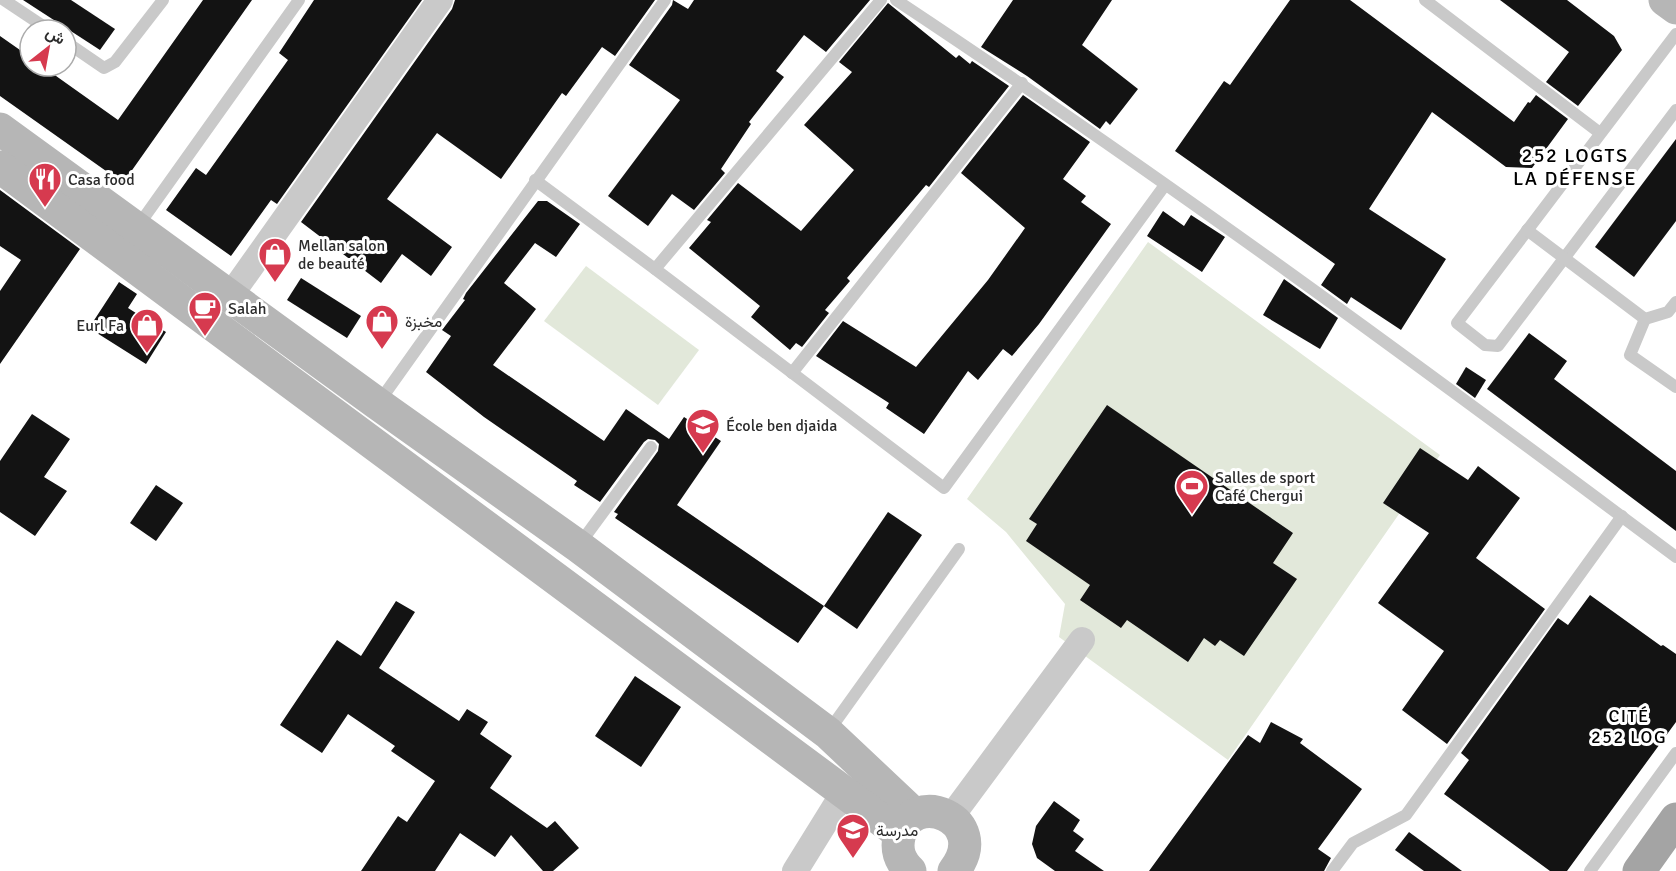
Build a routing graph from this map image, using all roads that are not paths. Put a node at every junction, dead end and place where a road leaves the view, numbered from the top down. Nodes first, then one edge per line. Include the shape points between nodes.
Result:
1 (4, 0) edge
2 (163, 0) edge
3 (299, 0) edge
4 (440, 0) edge
5 (665, 0) edge
6 (881, 0) edge
7 (896, 0) edge
8 (1425, 0) edge
9 (1665, 0) edge
10 (1676, 8) edge
11 (30, 18) edge
12 (1676, 34) edge
13 (78, 50) edge
14 (1022, 83) junction
15 (1676, 110) edge
16 (0, 129) edge
17 (1600, 133) junction
18 (0, 167) edge
19 (536, 180) junction
20 (1165, 185) junction
21 (136, 228) junction
22 (1527, 230) junction
23 (1564, 258) junction
24 (655, 269) junction
25 (230, 296) junction
26 (1676, 302) edge
27 (1645, 319) junction
28 (792, 373) junction
29 (1676, 387) edge
30 (378, 404) junction
31 (651, 447) dead end
32 (1622, 516) junction
33 (578, 546) junction
34 (958, 549) dead end
35 (1676, 556) edge
36 (1082, 640) dead end
37 (828, 733) junction
38 (1676, 753) edge
39 (844, 792) junction
40 (951, 817) junction
41 (1676, 819) edge
42 (907, 824) junction
43 (962, 868) edge
44 (795, 871) edge
45 (910, 871) edge
46 (1332, 871) edge
47 (1590, 871) edge
48 (1639, 871) edge

1 - 11 lane
2 - 13 lane via 116,62 104,68
3 - 21 lane
4 - 25 street
5 - 19 lane
6 - 24 lane
7 - 14 lane
8 - 17 lane
9 - 10 main road
12 - 17 lane
14 - 20 lane
14 - 28 lane
15 - 23 lane
16 - 21 main road
17 - 22 lane
18 - 39 main road
19 - 24 lane
19 - 30 lane
20 - 28 lane via 944,488
20 - 32 lane
21 - 25 main road
22 - 23 lane
22 - 23 lane via 1457,323 1485,345 1498,346
23 - 27 lane
24 - 28 lane
25 - 30 main road
26 - 27 lane via 1668,312
27 - 29 lane via 1630,355
30 - 33 main road
31 - 33 lane
32 - 35 lane
32 - 46 lane via 1406,815 1353,843
33 - 37 main road
34 - 37 lane
36 - 40 street
37 - 42 main road
38 - 47 lane
39 - 42 main road
39 - 44 street
40 - 42 main road via 931,812
40 - 43 main road via 963,833
41 - 48 main road
42 - 45 main road via 898,855

